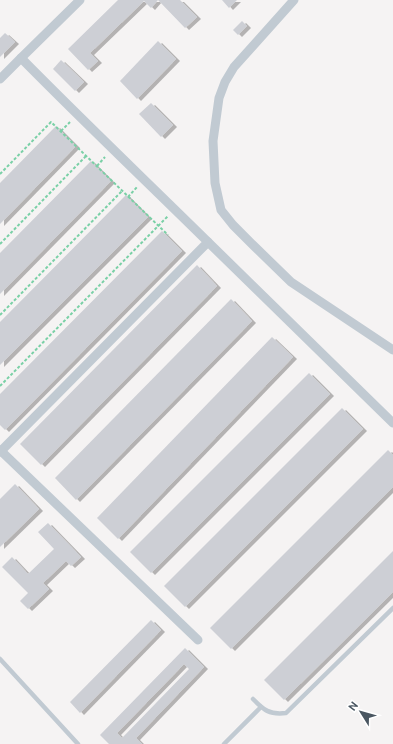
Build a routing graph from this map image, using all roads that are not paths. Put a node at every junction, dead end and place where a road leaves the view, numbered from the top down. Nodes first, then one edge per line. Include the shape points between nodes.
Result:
1 (80, 0) edge
2 (294, 0) edge
3 (21, 58) junction
4 (0, 79) edge
5 (208, 242) junction
6 (393, 350) edge
7 (393, 423) edge
8 (0, 451) edge
9 (393, 608) edge
10 (198, 640) dead end
11 (0, 658) edge
12 (253, 699) dead end
13 (261, 707) junction
14 (78, 744) edge
15 (224, 744) edge

1 - 3 street
2 - 6 street via 234,67 219,98 213,141 215,183 221,210 291,282
3 - 4 street
3 - 5 street via 76,115
5 - 7 street
5 - 8 street
8 - 10 street
9 - 13 lane via 286,714 268,712
11 - 14 lane
12 - 13 lane
13 - 15 lane

